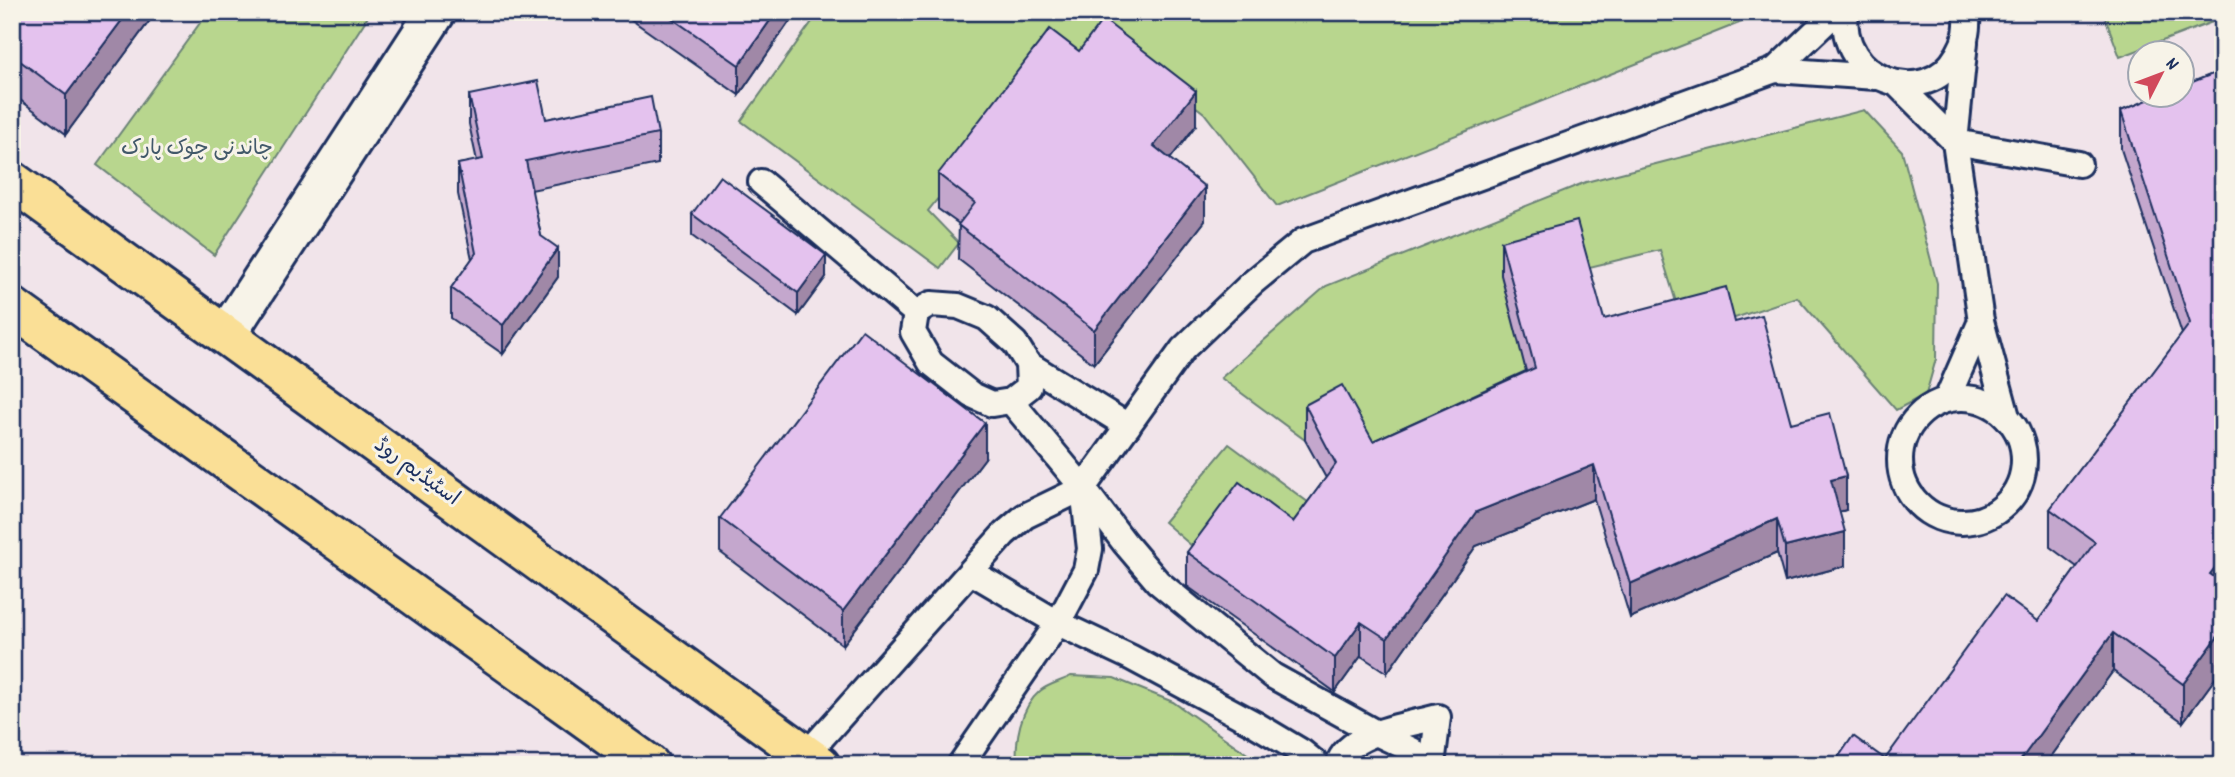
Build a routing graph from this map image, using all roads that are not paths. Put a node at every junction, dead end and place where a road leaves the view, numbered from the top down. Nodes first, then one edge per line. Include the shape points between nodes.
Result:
1 (436, 12) edge
2 (1836, 12) edge
3 (1846, 12) edge
4 (1966, 12) edge
5 (1965, 43) junction
6 (1775, 70) junction
7 (1886, 80) junction
8 (1955, 142) junction
9 (2079, 164) dead end
10 (12, 181) edge
11 (761, 182) dead end
12 (12, 307) edge
13 (916, 313) junction
14 (1981, 321) junction
15 (226, 335) junction
16 (1028, 364) junction
17 (1947, 399) junction
18 (1011, 401) junction
19 (2007, 417) junction
20 (1128, 426) junction
21 (1083, 488) junction
22 (971, 572) junction
23 (1058, 624) junction
24 (1378, 734) junction
25 (813, 760) edge
26 (650, 765) edge
27 (960, 765) edge
28 (1318, 765) edge
29 (1338, 765) edge
30 (1423, 765) edge
31 (1432, 765) edge

1 - 15 street
2 - 6 lane
3 - 7 lane via 1849,45 1860,63
4 - 5 lane
5 - 7 lane via 1938,76 1919,83
5 - 8 lane
6 - 7 lane
6 - 20 lane via 1303,241 1183,349
7 - 8 lane
8 - 9 lane
8 - 14 lane
10 - 15 main road, اسٹیڈیم روڈ
11 - 13 lane
12 - 26 main road
13 - 16 lane via 931,304 958,306 987,318 1015,343
13 - 18 lane via 913,332 931,363 972,395 992,404
14 - 17 lane
14 - 19 lane
15 - 25 main road, اسٹیڈیم روڈ
16 - 18 lane via 1029,387
16 - 20 lane
17 - 19 lane via 1969,398
17 - 19 lane via 1911,422 1899,464 1904,485 1916,503 1954,523 1976,522 1996,513 2012,498 2022,479 2025,457 2019,435
18 - 21 lane
20 - 21 lane
21 - 22 lane via 1025,516
21 - 23 lane via 1090,549 1086,570
21 - 24 lane via 1158,582 1273,677
22 - 23 lane
22 - 25 lane
23 - 27 lane
23 - 28 lane via 1255,724
24 - 29 lane via 1349,747
24 - 30 lane via 1412,750
24 - 31 lane via 1438,717

